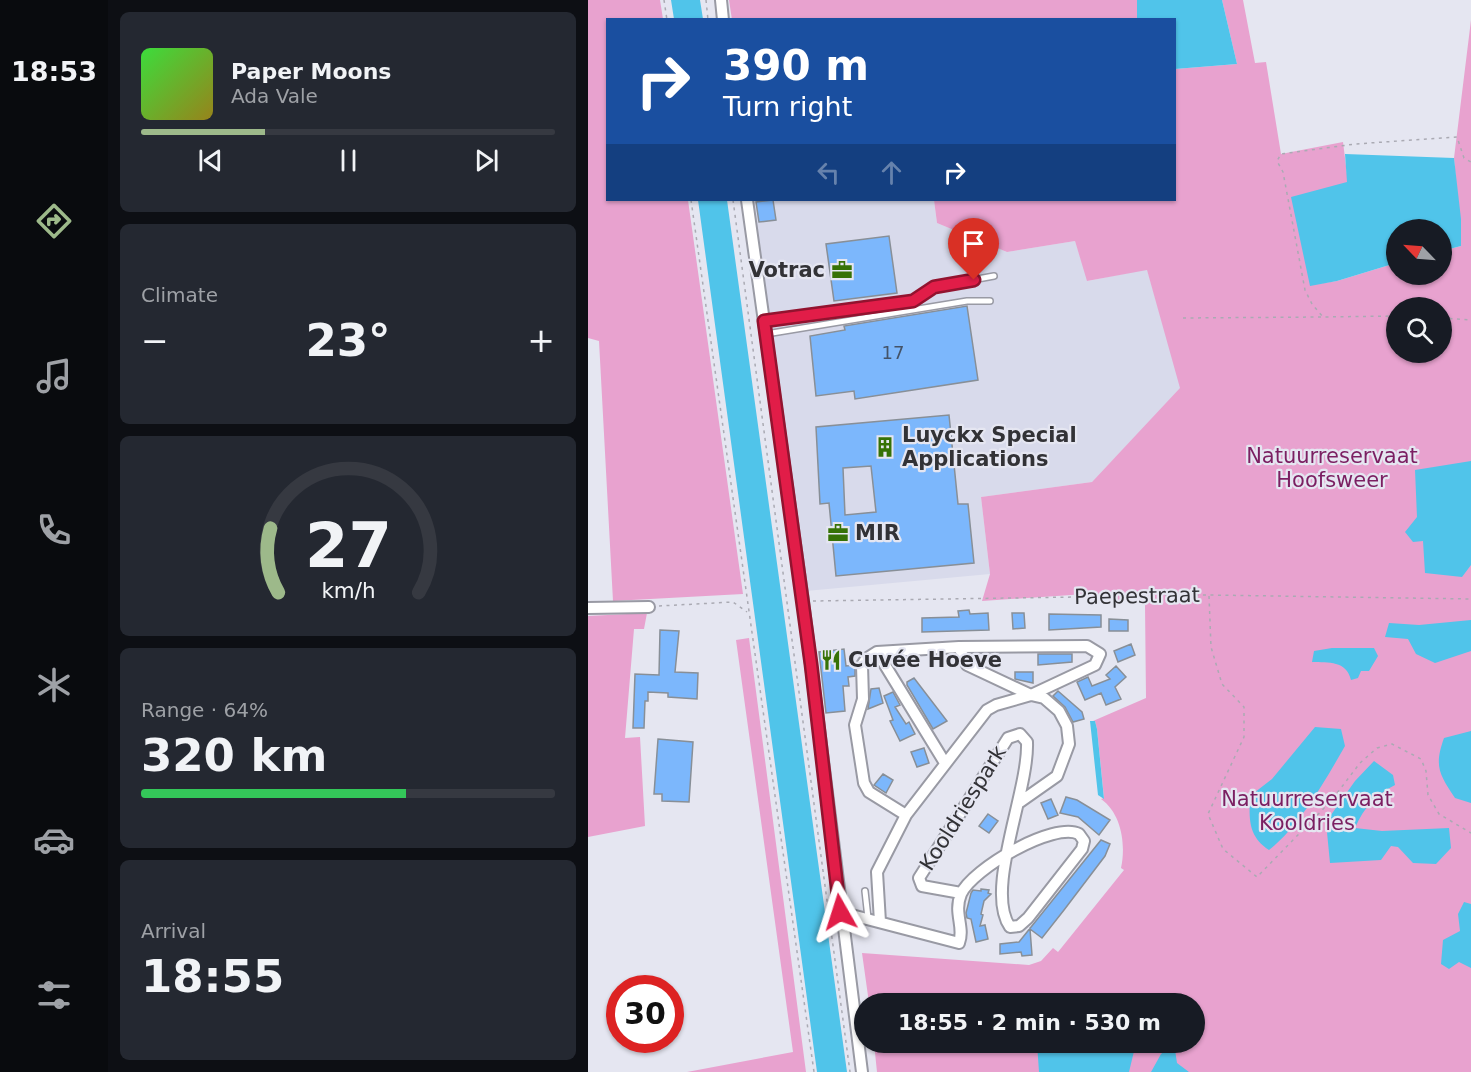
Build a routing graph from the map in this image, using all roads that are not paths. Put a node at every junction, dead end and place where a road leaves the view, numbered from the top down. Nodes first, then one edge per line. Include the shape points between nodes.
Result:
1 (721, 0) edge
2 (723, 18) edge
3 (747, 201) edge
4 (993, 276) dead end
5 (990, 301) dead end
6 (764, 321) junction
7 (766, 334) junction
8 (649, 607) road end
9 (588, 608) edge
10 (959, 647) junction
11 (877, 652) junction
12 (1031, 695) junction
13 (945, 764) junction
14 (1020, 802) junction
15 (906, 815) junction
16 (1004, 855) junction
17 (865, 891) dead end
18 (961, 893) junction
19 (840, 912) junction
20 (868, 918) junction
21 (880, 922) junction
22 (862, 1072) edge

1 - 2 street
3 - 6 street
4 - 6 lane via 934,287 913,301
5 - 7 lane via 967,301
6 - 7 street
7 - 19 street
8 - 9 street
10 - 11 street, Kooldriespark
10 - 12 street via 967,665 977,672
10 - 12 street, Kooldriespark via 1087,646 1100,654 1095,665
11 - 13 street, Kooldriespark
11 - 15 street via 862,665 863,699 855,725 864,783 869,792
12 - 13 street, Kooldriespark via 987,710
12 - 14 street via 1044,698 1059,711 1067,726 1069,744 1057,776
13 - 15 street, Kooldriespark
14 - 16 street, Kooldriespark
14 - 18 street, Kooldriespark via 1028,752 1027,742 1020,734 1008,738 919,878 922,886
15 - 21 street, Kooldriespark via 878,872
16 - 16 street, Kooldriespark via 1066,831 1079,834 1084,841 1053,888 1019,926 1010,927 1004,918
16 - 18 street, Kooldriespark via 977,874
17 - 20 lane
18 - 21 street, Kooldriespark via 957,915 962,935 958,943
19 - 20 street, Kooldriespark
19 - 22 street
20 - 21 street, Kooldriespark

